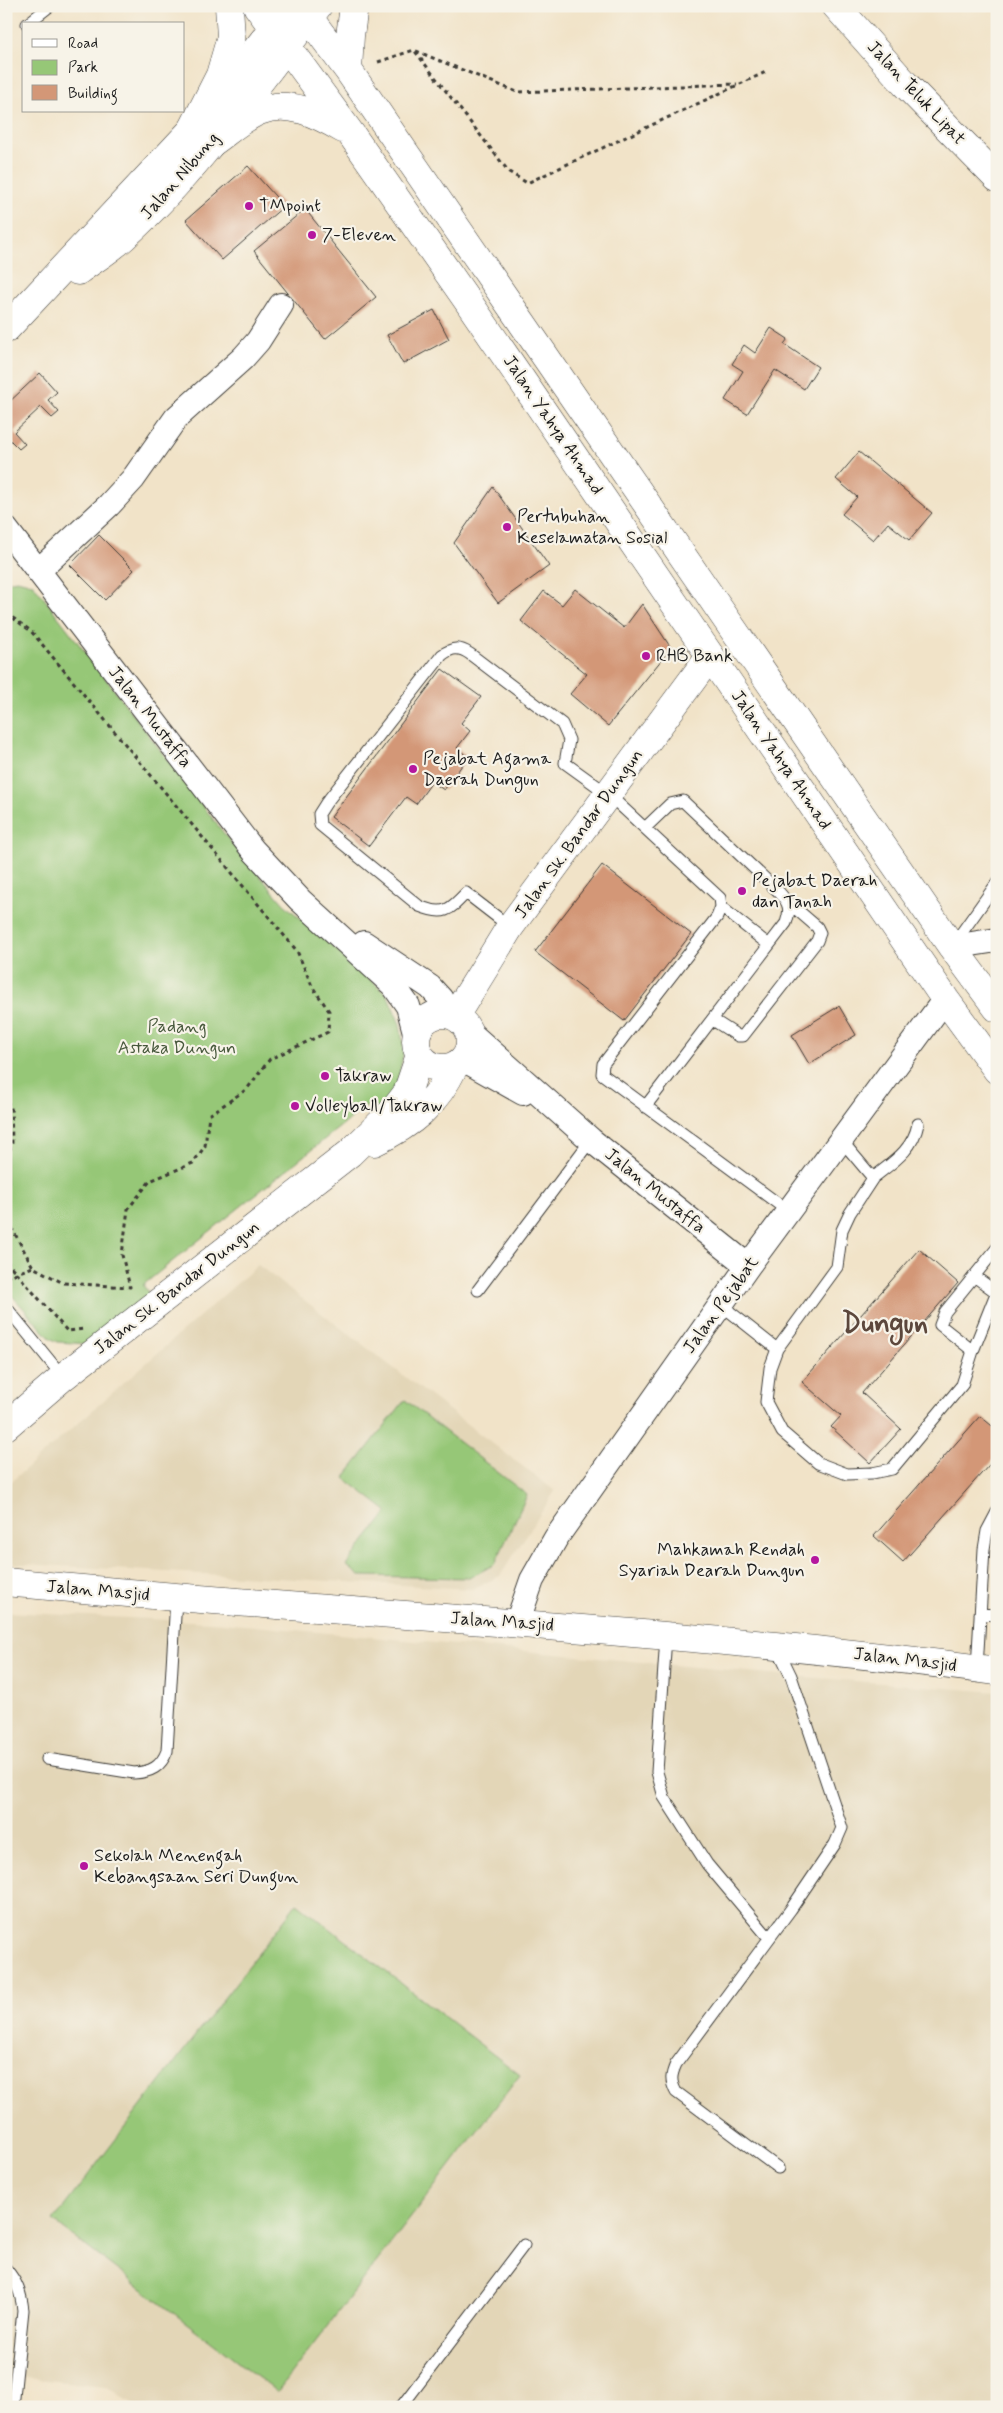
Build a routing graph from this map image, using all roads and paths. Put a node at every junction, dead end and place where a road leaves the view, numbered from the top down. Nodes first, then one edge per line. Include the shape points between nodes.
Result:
1 (50, 6) edge
2 (229, 6) edge
3 (257, 6) edge
4 (354, 6) edge
5 (836, 6) edge
6 (305, 9) edge
7 (29, 22) edge
8 (280, 37) junction
9 (414, 50) junction
10 (378, 62) dead end
11 (348, 70) junction
12 (768, 71) dead end
13 (740, 84) junction
14 (351, 134) junction
15 (201, 137) junction
16 (997, 178) edge
17 (281, 305) dead end
18 (6, 328) edge
19 (6, 529) edge
20 (38, 571) junction
21 (6, 613) edge
22 (710, 656) junction
23 (608, 794) junction
24 (645, 828) junction
25 (997, 884) edge
26 (300, 900) junction
27 (788, 902) junction
28 (721, 907) junction
29 (510, 927) junction
30 (997, 940) edge
31 (769, 945) junction
32 (952, 947) junction
33 (945, 998) junction
34 (997, 1008) edge
35 (456, 1020) junction
36 (712, 1020) junction
37 (418, 1046) junction
38 (459, 1062) junction
39 (997, 1070) edge
40 (6, 1102) edge
41 (645, 1106) junction
42 (564, 1116) junction
43 (918, 1124) dead end
44 (590, 1140) junction
45 (841, 1140) junction
46 (350, 1153) junction
47 (6, 1161) edge
48 (873, 1178) junction
49 (6, 1193) edge
50 (788, 1212) junction
51 (997, 1248) edge
52 (33, 1266) junction
53 (748, 1266) junction
54 (17, 1273) junction
55 (974, 1276) junction
56 (6, 1278) edge
57 (478, 1290) dead end
58 (997, 1292) edge
59 (720, 1304) junction
60 (6, 1307) edge
61 (98, 1349) junction
62 (777, 1349) junction
63 (973, 1351) junction
64 (64, 1376) junction
65 (6, 1426) edge
66 (997, 1512) edge
67 (6, 1582) edge
68 (176, 1599) junction
69 (980, 1614) junction
70 (997, 1615) edge
71 (517, 1623) junction
72 (666, 1636) junction
73 (776, 1645) junction
74 (987, 1670) edge
75 (47, 1759) dead end
76 (768, 1938) junction
77 (778, 2168) dead end
78 (524, 2245) dead end
79 (6, 2269) edge
80 (13, 2407) edge
81 (401, 2407) edge

1 - 7 lane
2 - 15 main road via 231,38
3 - 8 main road, Jalan Yahya Ahmad
4 - 11 main road
5 - 16 main road, Jalan Teluk Lipat via 905,84
6 - 8 main road, Jalan Nibung
6 - 11 main road, Jalan Yahya Ahmad
8 - 14 main road, Jalan Yahya Ahmad
8 - 15 main road, Jalan Nibung
9 - 10 path
9 - 13 path via 517,92
9 - 13 path via 510,172 527,183
11 - 32 main road, Jalan Yahya Ahmad
12 - 13 path
14 - 15 main road via 315,113 284,106 259,112
14 - 22 main road, Jalan Yahya Ahmad
15 - 18 main road, Jalan Nibung via 155,207 126,236
17 - 20 street via 243,358 176,418 133,479
19 - 20 street, Jalan Mustaffa
20 - 26 street, Jalan Mustaffa via 253,850
21 - 52 path via 31,631 297,951 312,986 329,1011 328,1032 270,1059 247,1089 209,1115 205,1146 193,1163 150,1181 128,1209 122,1255 130,1287 63,1283
22 - 23 main road, Jalan Sk. Bandar Dungun
22 - 33 main road, Jalan Yahya Ahmad
23 - 24 lane
23 - 29 main road, Jalan Sk. Bandar Dungun
23 - 29 lane via 565,763 569,740 562,724 460,648 450,649 442,655 319,814 320,825 324,829 420,906 435,912 452,909 466,893
24 - 27 lane via 670,804 683,801
24 - 28 lane via 715,892
25 - 32 lane
26 - 35 street, Jalan Mustaffa via 430,987
26 - 37 street, Jalan Mustaffa via 394,986 408,1006
27 - 31 lane via 786,923
27 - 36 lane via 817,927 820,933 817,941 743,1036
28 - 31 lane
28 - 41 lane via 718,917 603,1064 602,1074
29 - 35 main road, Jalan Sk. Bandar Dungun
30 - 32 street
31 - 36 lane
32 - 34 main road, Jalan Yahya Ahmad
33 - 39 main road, Jalan Yahya Ahmad
33 - 45 street, Jalan Pejabat
35 - 37 main road via 435,1015 426,1019 420,1027
35 - 38 main road via 469,1046
35 - 42 street, Jalan Mustaffa
36 - 41 lane
37 - 38 main road via 426,1063 436,1067 446,1068
37 - 46 main road, Jalan Sk. Bandar Dungun via 408,1093
38 - 42 street, Jalan Mustaffa
38 - 46 main road, Jalan Sk. Bandar Dungun via 435,1099 416,1117 400,1130
40 - 47 path via 11,1106 12,1143
41 - 50 lane
42 - 44 street, Jalan Mustaffa
43 - 48 lane via 907,1150
44 - 53 street, Jalan Mustaffa
44 - 57 lane
45 - 48 lane
45 - 50 street, Jalan Pejabat
46 - 61 main road, Jalan Sk. Bandar Dungun
48 - 62 lane via 842,1230 837,1267
49 - 52 path via 8,1220
50 - 53 street, Jalan Pejabat
51 - 55 lane
52 - 54 path
53 - 59 street, Jalan Pejabat
54 - 56 path
54 - 61 path via 6,1261 67,1331 84,1328
55 - 58 lane
55 - 63 lane via 945,1312 940,1325
58 - 63 lane
59 - 62 lane
59 - 71 street, Jalan Pejabat via 542,1559
60 - 64 lane
61 - 64 main road, Jalan Sk. Bandar Dungun
62 - 63 lane via 770,1368 766,1402 782,1432 818,1463 847,1474 892,1469 962,1385
64 - 65 main road, Jalan Sk. Bandar Dungun
66 - 69 lane via 987,1531
67 - 68 main road, Jalan Masjid
68 - 71 main road, Jalan Masjid
68 - 75 lane via 164,1760 148,1772 134,1773
69 - 70 lane
69 - 74 lane
71 - 72 main road, Jalan Masjid
72 - 73 main road, Jalan Masjid
72 - 76 lane via 657,1772 664,1797 707,1864
73 - 74 main road, Jalan Masjid
73 - 76 lane via 791,1676 842,1828 835,1844
76 - 77 lane via 676,2064 671,2084 676,2092
78 - 81 lane
79 - 80 lane via 15,2279 23,2310

